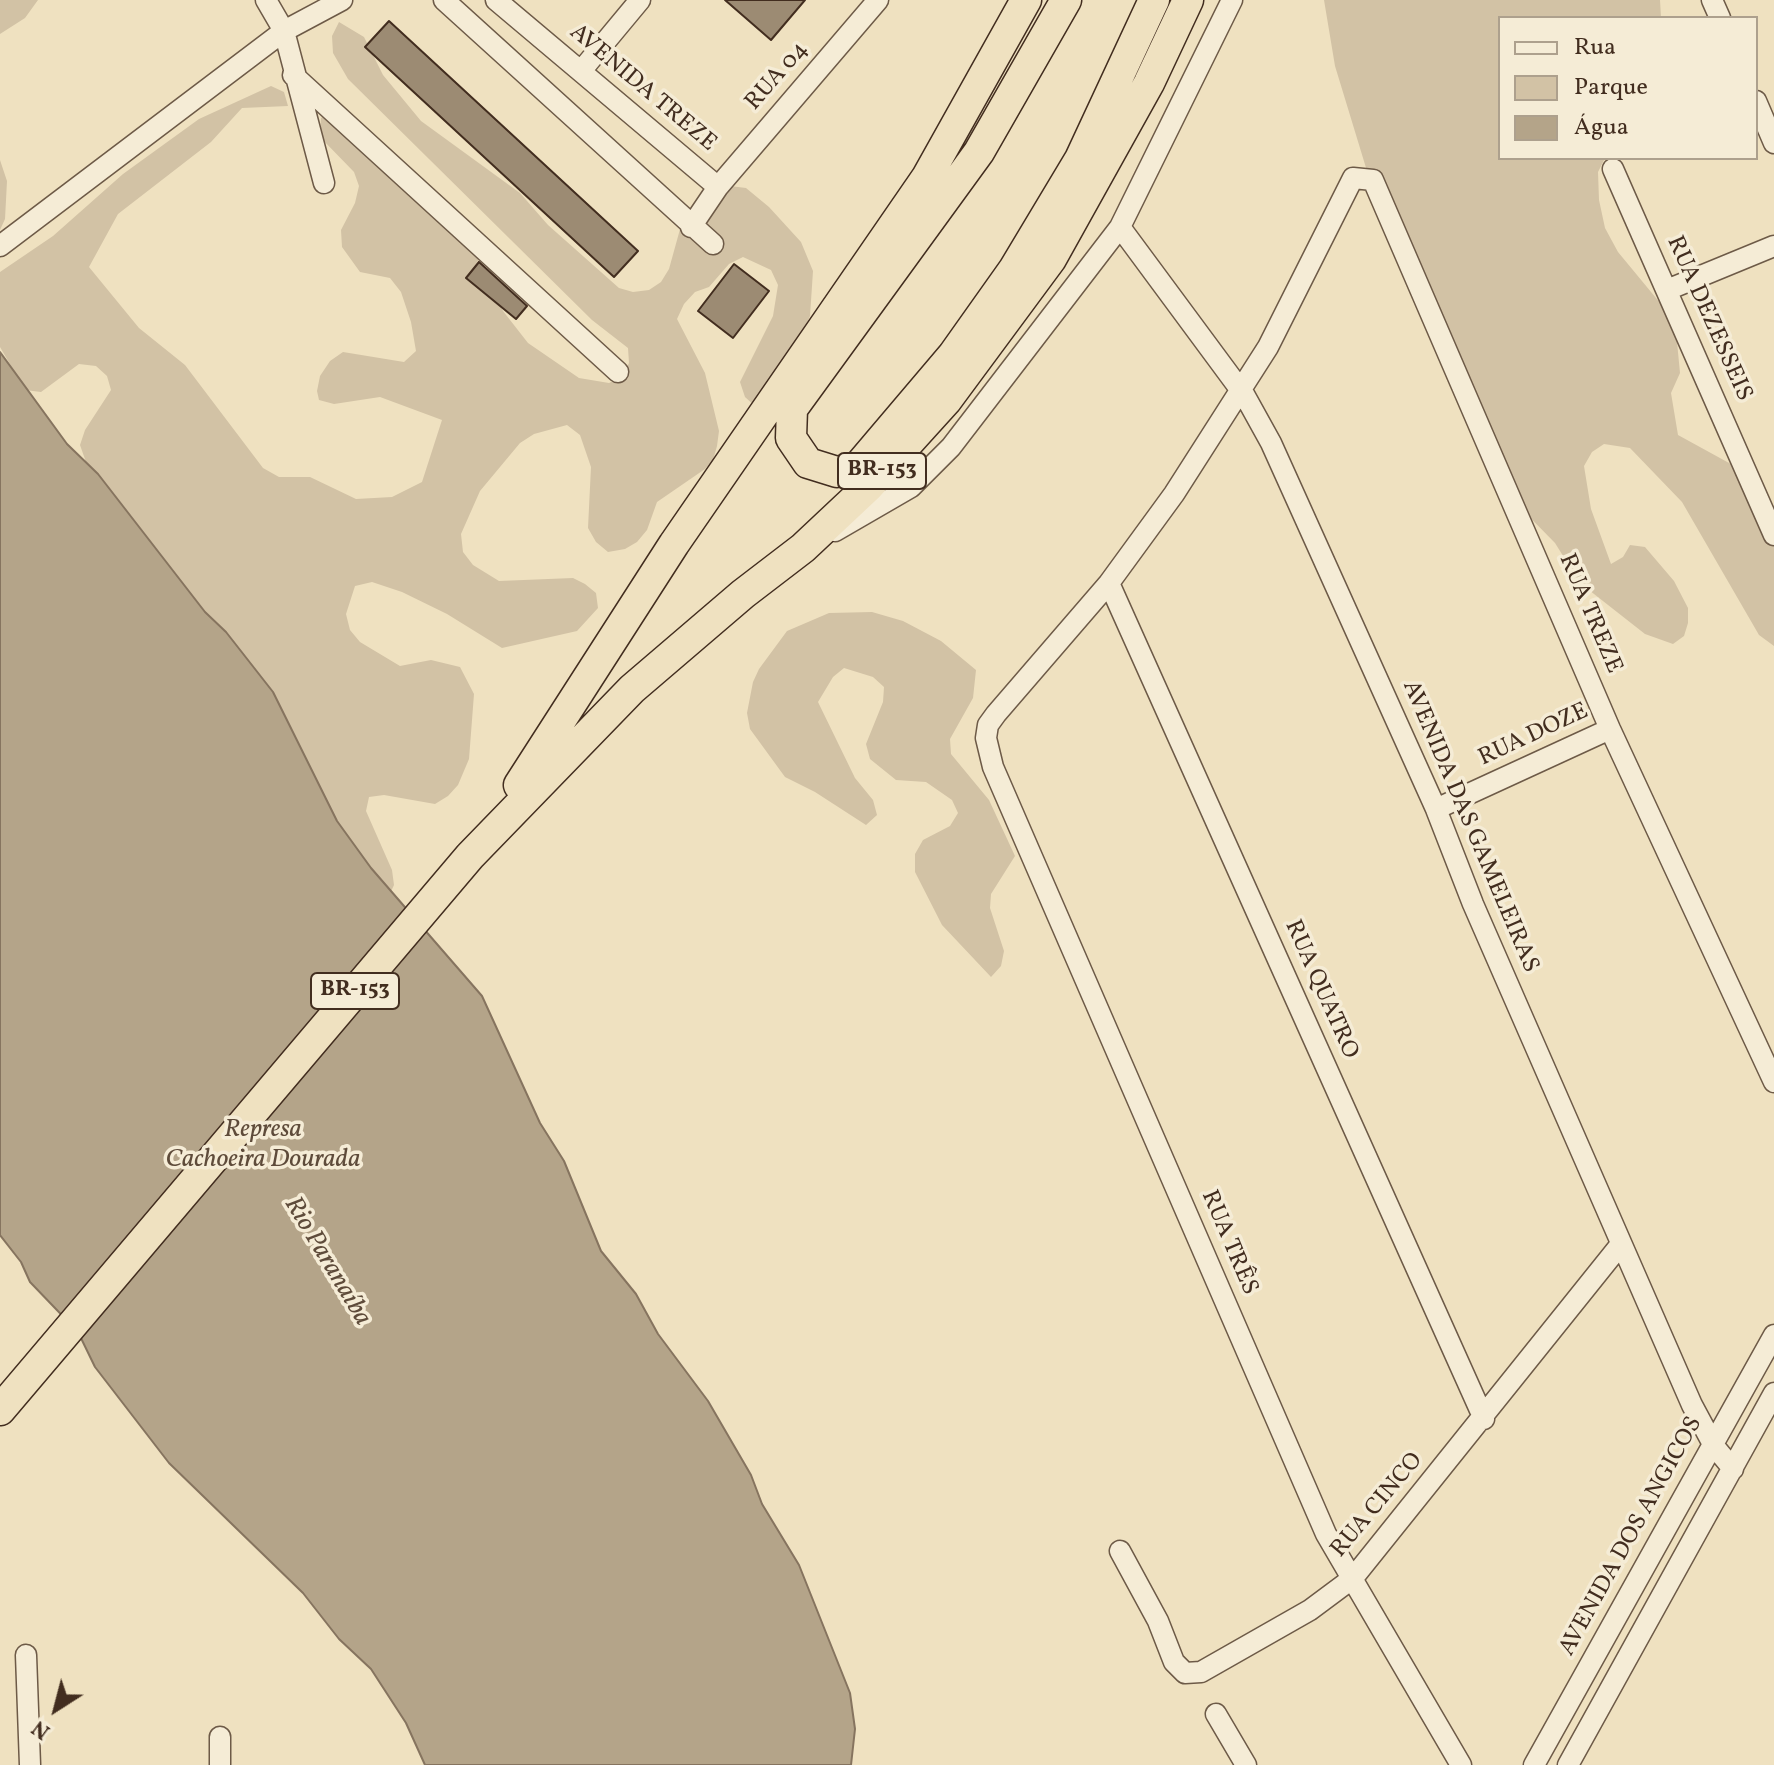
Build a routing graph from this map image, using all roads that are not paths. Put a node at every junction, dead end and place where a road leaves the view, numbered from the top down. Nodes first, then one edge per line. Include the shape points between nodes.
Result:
1 (266, 0) edge
2 (342, 0) edge
3 (444, 0) edge
4 (496, 0) edge
5 (640, 0) edge
6 (878, 0) edge
7 (1026, 0) edge
8 (1066, 0) edge
9 (1154, 0) edge
10 (1188, 0) edge
11 (1232, 0) edge
12 (284, 31) junction
13 (581, 71) junction
14 (293, 75) junction
15 (1758, 106) edge
16 (1774, 143) edge
17 (1613, 169) dead end
18 (324, 183) dead end
19 (718, 187) junction
20 (691, 227) junction
21 (1120, 227) junction
22 (713, 244) dead end
23 (0, 246) edge
24 (1774, 246) edge
25 (1667, 290) junction
26 (618, 372) dead end
27 (1240, 389) junction
28 (1774, 535) edge
29 (803, 548) junction
30 (1109, 583) junction
31 (1610, 729) junction
32 (1436, 809) junction
33 (470, 856) junction
34 (1774, 1082) edge
35 (1621, 1244) junction
36 (1774, 1335) edge
37 (1774, 1393) edge
38 (5, 1400) edge
39 (1484, 1419) junction
40 (1714, 1446) junction
41 (1733, 1469) junction
42 (1120, 1551) dead end
43 (1353, 1578) junction
44 (26, 1655) dead end
45 (1216, 1714) dead end
46 (220, 1737) dead end
47 (30, 1765) edge
48 (220, 1765) edge
49 (1246, 1765) edge
50 (1461, 1765) edge
51 (1534, 1765) edge
52 (1568, 1765) edge

1 - 12 street
2 - 12 street
3 - 20 street
4 - 13 street, AVENIDA TREZE
5 - 13 street
6 - 19 street, RUA 04
7 - 33 highway, BR-153 via 927,177 674,544
8 - 9 highway via 979,152 792,409 791,438 808,463 837,472 858,467 953,355 1014,269 1080,159
10 - 29 highway, BR-153 via 1105,164 1051,259 1009,319 946,401 869,486
11 - 21 street
12 - 14 street
12 - 23 street
13 - 19 street, AVENIDA TREZE
14 - 18 street
14 - 26 street
15 - 16 street
17 - 25 street, RUA DEZESSEIS
19 - 20 street, RUA 04
20 - 22 street
21 - 27 street, AVENIDA DAS GAMELEIRAS
21 - 29 street via 951,447 911,487
24 - 25 street
25 - 28 street, RUA DEZESSEIS
27 - 30 street via 1174,494
27 - 31 street, RUA TREZE via 1268,347 1353,178 1373,180
27 - 32 street, AVENIDA DAS GAMELEIRAS via 1271,443
29 - 33 highway, BR-153 via 632,689
30 - 39 street, RUA QUATRO
30 - 43 street, RUA TRÊS via 988,725 988,754 1326,1534
31 - 32 street, RUA DOZE
31 - 34 street, RUA TREZE
32 - 35 street, AVENIDA DAS GAMELEIRAS
33 - 38 highway, BR-153
35 - 39 street, RUA CINCO
35 - 40 street, AVENIDA DAS GAMELEIRAS
36 - 40 street, AVENIDA DOS ANGICOS
37 - 41 street
39 - 43 street, RUA CINCO
40 - 41 street, AVENIDA DAS GAMELEIRAS
40 - 51 street, AVENIDA DOS ANGICOS
41 - 52 street
42 - 43 street, RUA CINCO via 1174,1662 1185,1673 1201,1672 1226,1659
43 - 50 street, RUA TRÊS
44 - 47 street
45 - 49 street
46 - 48 street

